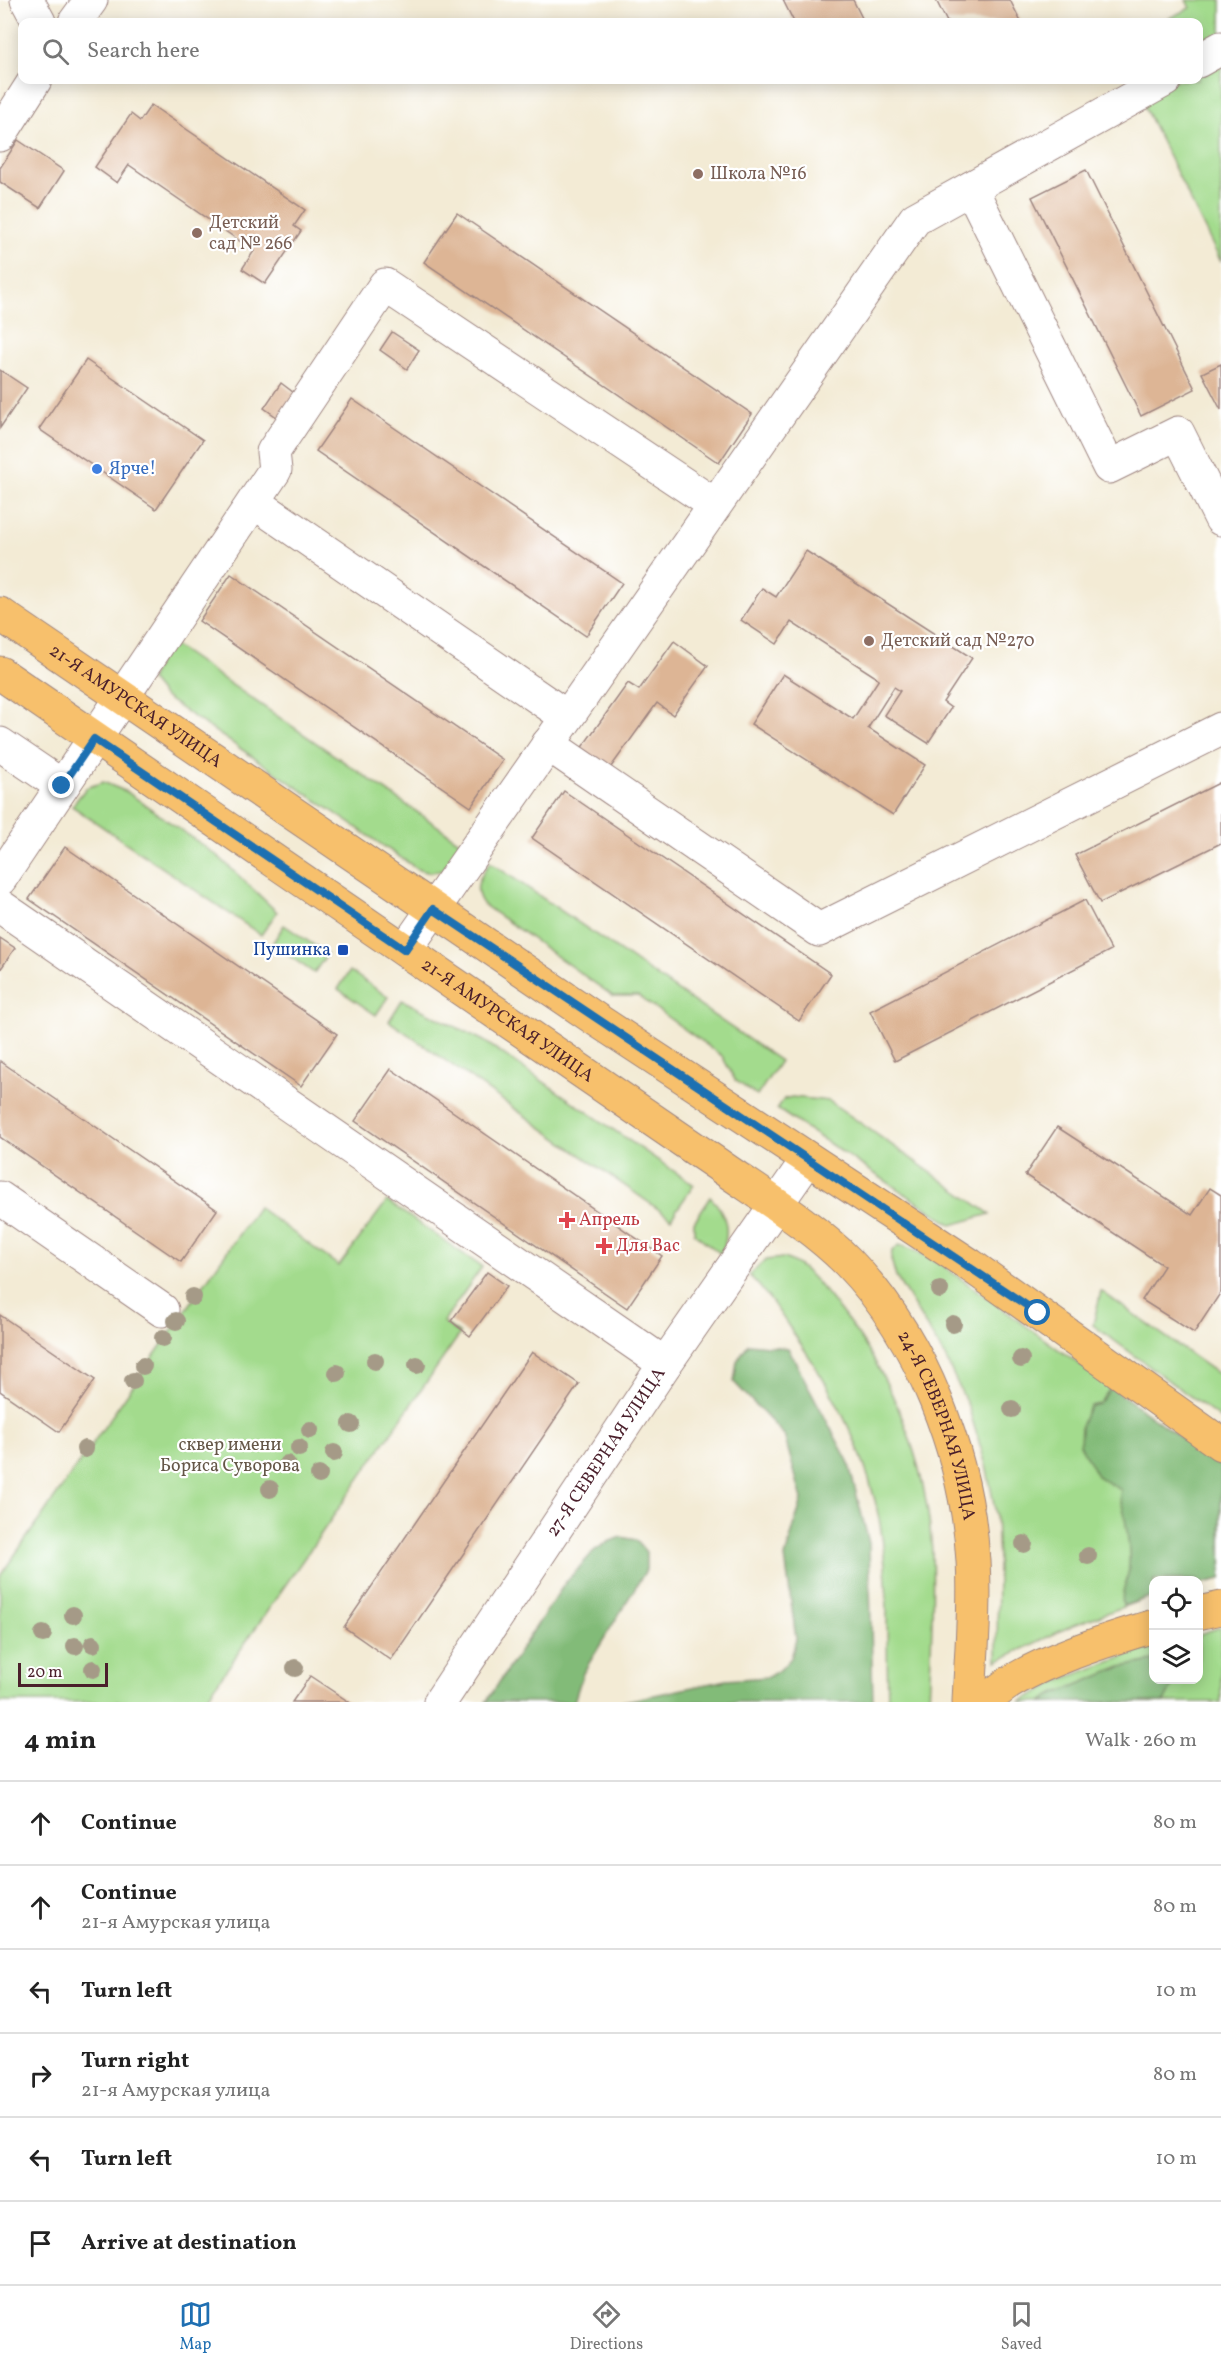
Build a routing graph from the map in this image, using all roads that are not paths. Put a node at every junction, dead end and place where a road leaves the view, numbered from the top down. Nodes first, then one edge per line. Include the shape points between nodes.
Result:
1 (27, 0) edge
2 (91, 0) edge
3 (37, 18) edge
4 (78, 18) edge
5 (1221, 48) edge
6 (1203, 58) edge
7 (1158, 84) edge
8 (19, 92) edge
9 (0, 135) edge
10 (971, 188) junction
11 (254, 502) junction
12 (715, 505) junction
13 (1221, 519) edge
14 (0, 614) edge
15 (0, 673) edge
16 (122, 698) junction
17 (567, 717) junction
18 (1221, 729) edge
19 (94, 739) junction
20 (0, 744) edge
21 (548, 744) junction
22 (62, 786) junction
23 (0, 879) edge
24 (0, 906) edge
25 (433, 909) junction
26 (405, 950) junction
27 (808, 1159) junction
28 (0, 1198) edge
29 (775, 1206) junction
30 (162, 1310) dead end
31 (665, 1364) junction
32 (1221, 1444) edge
33 (1221, 1608) edge
34 (1203, 1612) edge
35 (1149, 1628) edge
36 (440, 1702) edge
37 (969, 1702) edge
38 (987, 1702) edge

1 - 3 street
2 - 4 street
5 - 6 street
7 - 10 street
8 - 9 street
10 - 12 street via 915,219
10 - 13 street via 1109,467 1178,433
11 - 12 street via 275,470 273,453 385,285
11 - 16 street
11 - 17 street
12 - 17 street
14 - 16 main road, 21-Я АМУРСКАЯ УЛИЦА
15 - 19 main road, 21-Я АМУРСКАЯ УЛИЦА
16 - 19 street
16 - 25 main road, 21-Я АМУРСКАЯ УЛИЦА
17 - 21 street
18 - 21 street via 819,930
19 - 22 street
19 - 26 main road, 21-Я АМУРСКАЯ УЛИЦА
20 - 22 street
21 - 25 street
22 - 23 street
24 - 31 street
25 - 26 street
25 - 27 main road, 21-Я АМУРСКАЯ УЛИЦА
26 - 29 main road, 21-Я АМУРСКАЯ УЛИЦА
27 - 29 street, 27-Я СЕВЕРНАЯ УЛИЦА
27 - 32 main road, 21-Я АМУРСКАЯ УЛИЦА via 1009,1292
28 - 30 street
29 - 31 street, 27-Я СЕВЕРНАЯ УЛИЦА
29 - 37 main road, 24-Я СЕВЕРНАЯ УЛИЦА via 815,1233 871,1287 896,1323 946,1425 970,1523 973,1563
31 - 36 street, 27-Я СЕВЕРНАЯ УЛИЦА
33 - 34 main road
35 - 38 main road via 1076,1651 1010,1682

